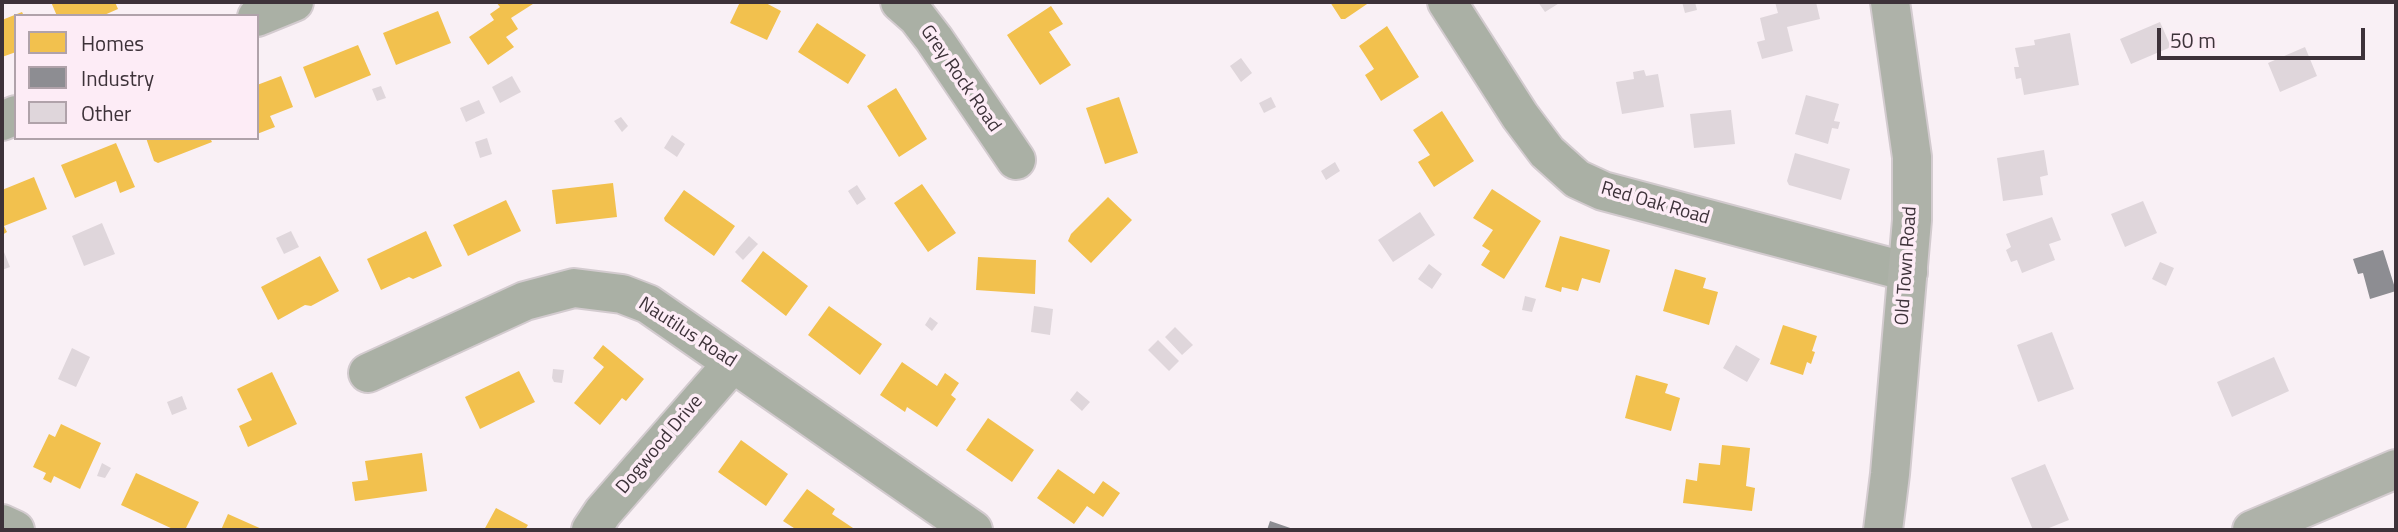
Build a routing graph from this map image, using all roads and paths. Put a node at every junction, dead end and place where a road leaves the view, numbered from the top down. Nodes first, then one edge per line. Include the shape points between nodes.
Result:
1 (294, 2) edge
2 (900, 2) edge
3 (1447, 2) edge
4 (1890, 2) edge
5 (259, 16) edge
6 (1016, 160) dead end
7 (1908, 272) junction
8 (733, 363) junction
9 (368, 373) dead end
10 (2396, 469) edge
11 (2, 524) edge
12 (15, 530) edge
13 (591, 530) edge
14 (972, 530) edge
15 (1883, 530) edge
16 (2252, 530) edge

1 - 5 street
2 - 6 street, Grey Rock Road via 934,39
3 - 7 street, Red Oak Road via 1527,125 1547,152 1577,179 1616,195
4 - 7 main road, Old Town Road via 1912,157
7 - 15 main road, Old Town Road
8 - 9 street, Nautilus Road via 648,304 622,294 574,288 525,301
8 - 13 street, Dogwood Drive
8 - 14 street, Nautilus Road
10 - 16 main road
11 - 12 street

